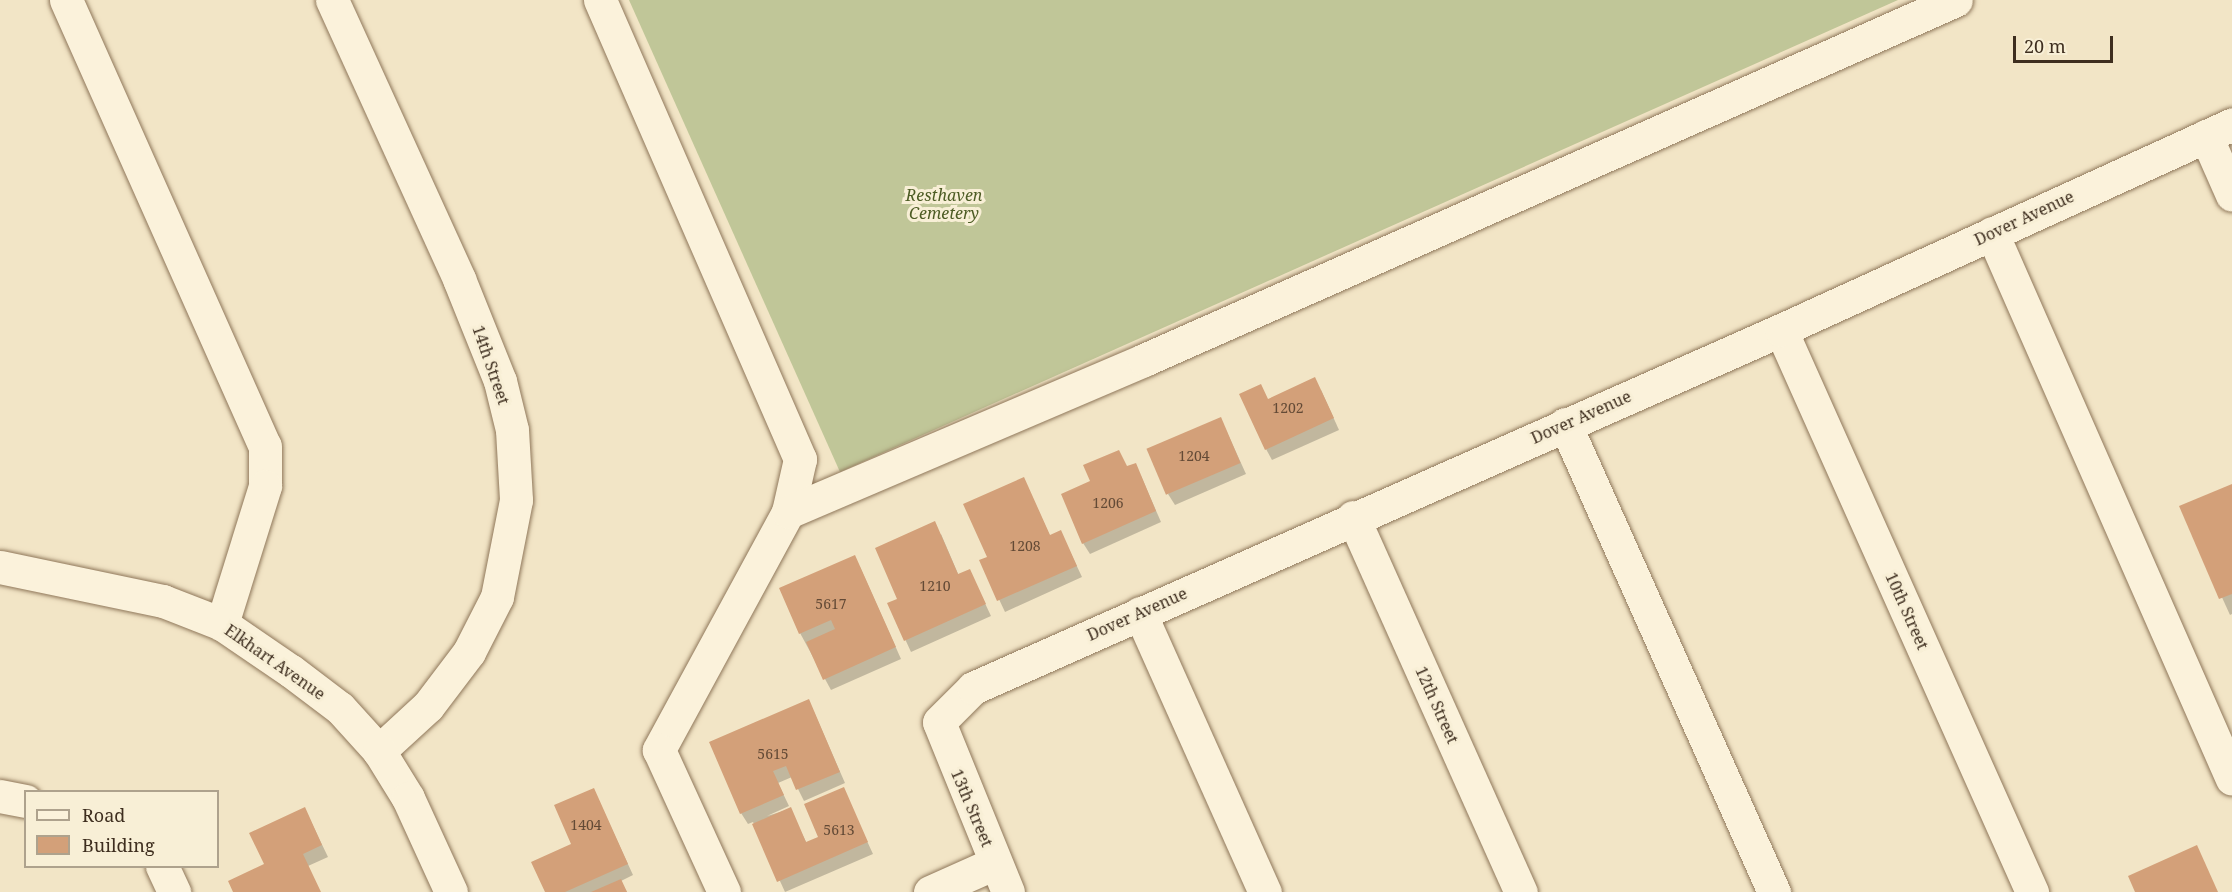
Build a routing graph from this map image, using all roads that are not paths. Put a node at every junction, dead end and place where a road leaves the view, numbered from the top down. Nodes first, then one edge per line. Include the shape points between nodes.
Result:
1 (66, 0) edge
2 (332, 0) edge
3 (600, 0) edge
4 (1956, 0) edge
5 (2219, 130) edge
6 (2232, 195) edge
7 (1992, 233) junction
8 (1781, 330) junction
9 (1565, 424) junction
10 (788, 512) junction
11 (1353, 517) junction
12 (0, 567) edge
13 (1140, 613) junction
14 (222, 624) junction
15 (939, 722) joint
16 (379, 751) junction
17 (2232, 779) edge
18 (0, 796) edge
19 (24, 801) edge
20 (995, 863) junction
21 (162, 868) edge
22 (174, 892) edge
23 (451, 892) edge
24 (724, 892) edge
25 (930, 892) edge
26 (1008, 892) edge
27 (1264, 892) edge
28 (1521, 892) edge
29 (1774, 892) edge
30 (2032, 892) edge

1 - 14 street via 265,447 265,486
2 - 16 street, 14th Street via 459,279 500,381 512,430 516,500 496,597 469,652 428,706
3 - 10 street via 800,459
4 - 10 street via 1144,360
5 - 6 street
5 - 7 street, Dover Avenue
7 - 8 street, Dover Avenue
7 - 17 street
8 - 9 street, Dover Avenue
8 - 30 street, 10th Street
9 - 11 street, Dover Avenue
9 - 29 street
10 - 24 street via 659,750
11 - 13 street, Dover Avenue
11 - 28 street, 12th Street
12 - 14 street, Elkhart Avenue via 163,601
13 - 15 street, Dover Avenue via 973,688
13 - 27 street
14 - 16 street, Elkhart Avenue via 340,708
15 - 20 street, 13th Street
16 - 23 street, Elkhart Avenue via 408,798
18 - 19 street
20 - 25 street
20 - 26 street, 13th Street
21 - 22 street

